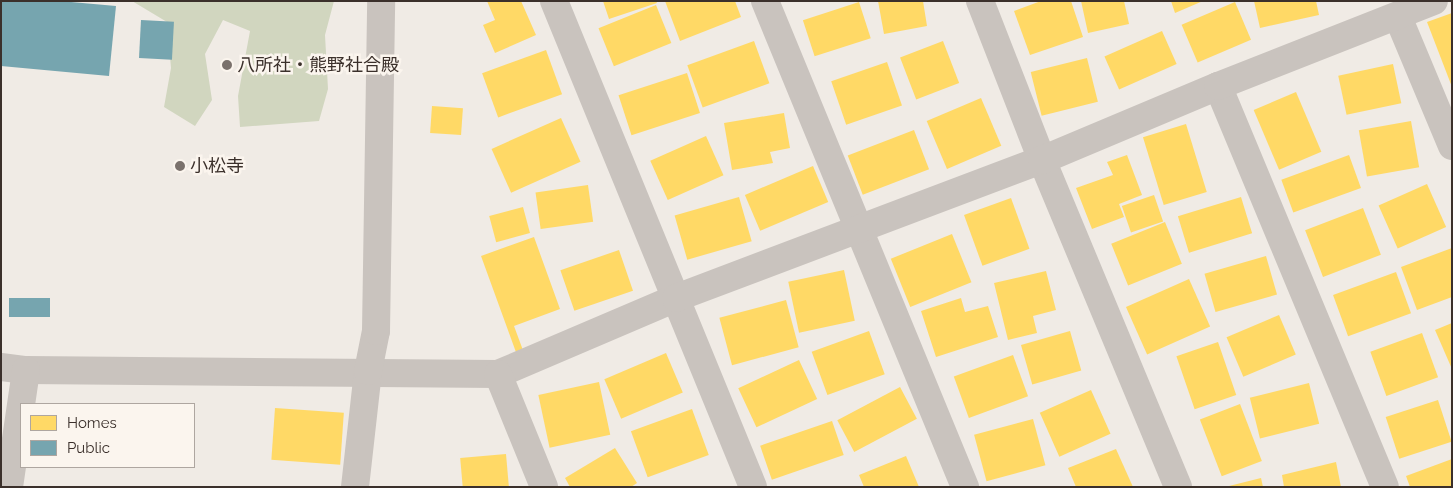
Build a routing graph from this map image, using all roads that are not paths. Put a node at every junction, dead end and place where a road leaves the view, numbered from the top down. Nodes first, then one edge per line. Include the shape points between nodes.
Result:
1 (381, 1) edge
2 (554, 1) edge
3 (765, 1) edge
4 (980, 1) edge
5 (1434, 1) edge
6 (1398, 16) junction
7 (1218, 86) junction
8 (1452, 146) edge
9 (1042, 160) junction
10 (859, 231) junction
11 (676, 298) junction
12 (14, 369) edge
13 (368, 371) junction
14 (498, 374) junction
15 (9, 487) edge
16 (355, 487) edge
17 (544, 487) edge
18 (753, 487) edge
19 (966, 487) edge
20 (1178, 487) edge
21 (1385, 487) edge

1 - 13 street via 376,331
2 - 11 street
3 - 10 street
4 - 9 street
5 - 6 street
6 - 7 street
6 - 8 street
7 - 9 street
7 - 21 street
9 - 10 street
9 - 20 street
10 - 11 street
10 - 19 street
11 - 14 street
11 - 18 street
12 - 13 street
12 - 15 street
13 - 14 street
13 - 16 street
14 - 17 street

